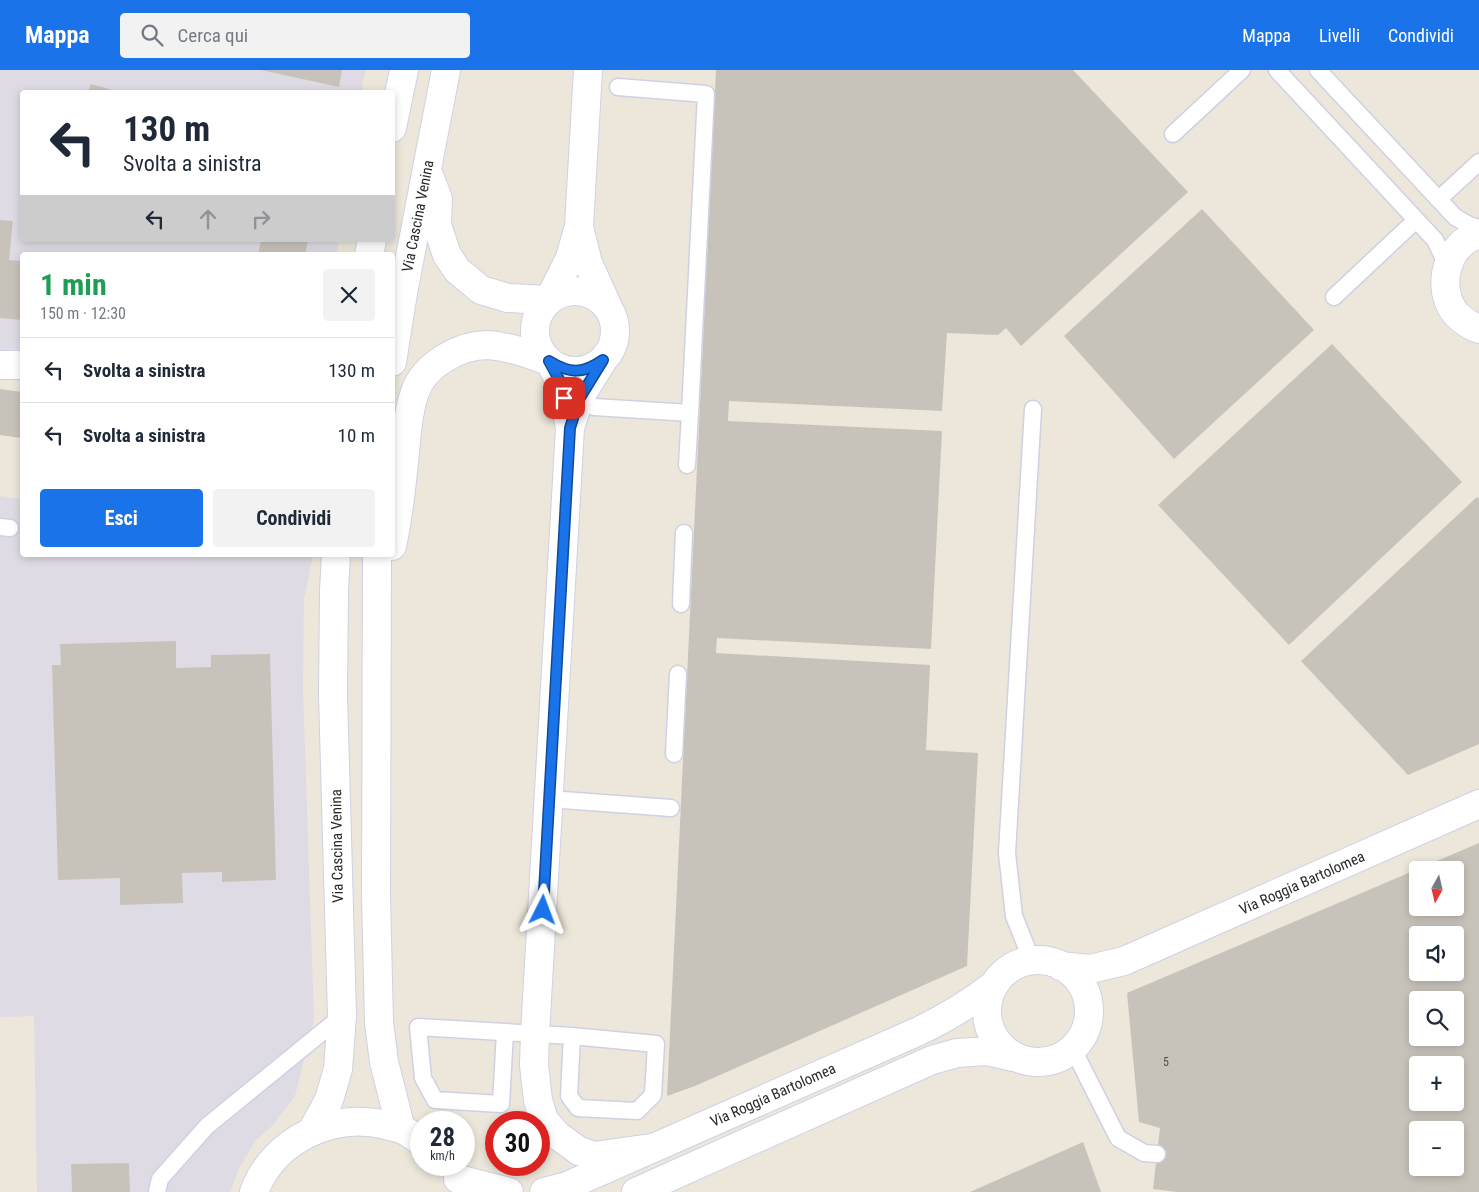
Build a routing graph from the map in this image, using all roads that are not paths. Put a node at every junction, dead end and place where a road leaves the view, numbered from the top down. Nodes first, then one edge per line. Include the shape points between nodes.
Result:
1 (404, 70) edge
2 (446, 70) edge
3 (588, 70) edge
4 (1242, 70) edge
5 (1277, 70) edge
6 (1318, 70) edge
7 (618, 87) dead end
8 (395, 114) edge
9 (1173, 134) dead end
10 (1479, 162) edge
11 (427, 170) junction
12 (1439, 199) junction
13 (1416, 220) junction
14 (579, 226) junction
15 (1479, 228) edge
16 (1479, 234) edge
17 (1445, 273) junction
18 (1334, 297) dead end
19 (549, 300) junction
20 (607, 305) junction
21 (1479, 329) edge
22 (395, 343) edge
23 (603, 360) junction
24 (549, 361) junction
25 (0, 365) edge
26 (20, 365) edge
27 (579, 399) junction
28 (1033, 408) dead end
29 (690, 413) junction
30 (570, 428) junction
31 (687, 465) dead end
32 (395, 532) edge
33 (684, 533) dead end
34 (336, 557) edge
35 (377, 557) edge
36 (390, 557) edge
37 (681, 604) dead end
38 (376, 623) junction
39 (678, 674) dead end
40 (674, 754) dead end
41 (550, 799) junction
42 (1479, 804) edge
43 (671, 808) dead end
44 (1032, 961) junction
45 (1124, 961) junction
46 (1060, 966) junction
47 (995, 984) junction
48 (1089, 1006) junction
49 (342, 1016) junction
50 (505, 1032) junction
51 (535, 1034) junction
52 (572, 1036) junction
53 (1073, 1048) junction
54 (1014, 1057) junction
55 (312, 1131) junction
56 (410, 1132) edge
57 (410, 1135) edge
58 (651, 1148) junction
59 (1157, 1154) dead end
60 (456, 1179) edge
61 (157, 1192) edge
62 (254, 1192) edge
63 (509, 1192) edge
64 (544, 1192) edge
65 (636, 1192) edge

1 - 8 street
2 - 11 street, Via Cascina Venina
3 - 14 street
4 - 9 lane
5 - 13 lane
6 - 12 lane
7 - 29 lane via 706,94
10 - 12 lane
11 - 19 street via 438,199 438,225 447,255 457,270 481,290 508,298
11 - 22 street, Via Cascina Venina
12 - 15 lane via 1455,217
13 - 17 lane via 1435,240 1443,257
13 - 18 lane
14 - 19 street via 570,258
14 - 20 street via 588,263
16 - 17 street via 1460,245 1450,258
17 - 21 street via 1449,302 1468,325
19 - 20 street via 572,291 585,292
19 - 24 street via 540,311 535,338
20 - 23 street via 614,318 616,334 612,348
23 - 24 street via 590,369 576,371 562,369
23 - 27 street
24 - 30 street via 561,383
24 - 32 street via 512,349 486,345 458,350 431,368 415,390 409,414
25 - 26 street
27 - 29 lane via 594,407
27 - 30 street
28 - 44 lane via 1008,853 1014,916
29 - 31 lane
30 - 41 street
33 - 37 lane
34 - 49 street, Via Cascina Venina via 334,695
35 - 38 street
36 - 38 street
38 - 56 street via 379,1023 384,1062
39 - 40 lane
41 - 43 lane
41 - 51 street
42 - 45 street, Via Roggia Bartolomea
44 - 46 street, Via Roggia Bartolomea via 1047,961
44 - 47 street, Via Roggia Bartolomea via 1011,969
45 - 46 street, Via Roggia Bartolomea via 1090,969
45 - 48 street, Via Roggia Bartolomea via 1099,987
46 - 48 street, Via Roggia Bartolomea via 1074,975
47 - 54 street via 987,1016 992,1033
47 - 58 street, Via Roggia Bartolomea via 973,1002 919,1031
48 - 53 street, Via Roggia Bartolomea via 1083,1036
49 - 55 street, Via Cascina Venina via 338,1070 328,1100
49 - 61 lane via 207,1126 160,1179
50 - 50 lane via 418,1027 423,1078 435,1100 501,1104
50 - 51 lane
51 - 52 lane
51 - 58 street via 538,1100 544,1120 557,1135 579,1151 594,1156
52 - 52 lane via 656,1044 653,1096 637,1112 578,1108 569,1096
53 - 54 street, Via Roggia Bartolomea via 1060,1058 1045,1062 1029,1062
53 - 59 lane via 1118,1138 1144,1153
54 - 65 street, Via Roggia Bartolomea via 987,1051 957,1053 932,1060
55 - 57 street via 341,1122 371,1122
55 - 62 street via 272,1161
58 - 64 street, Via Roggia Bartolomea via 567,1186
60 - 63 street

